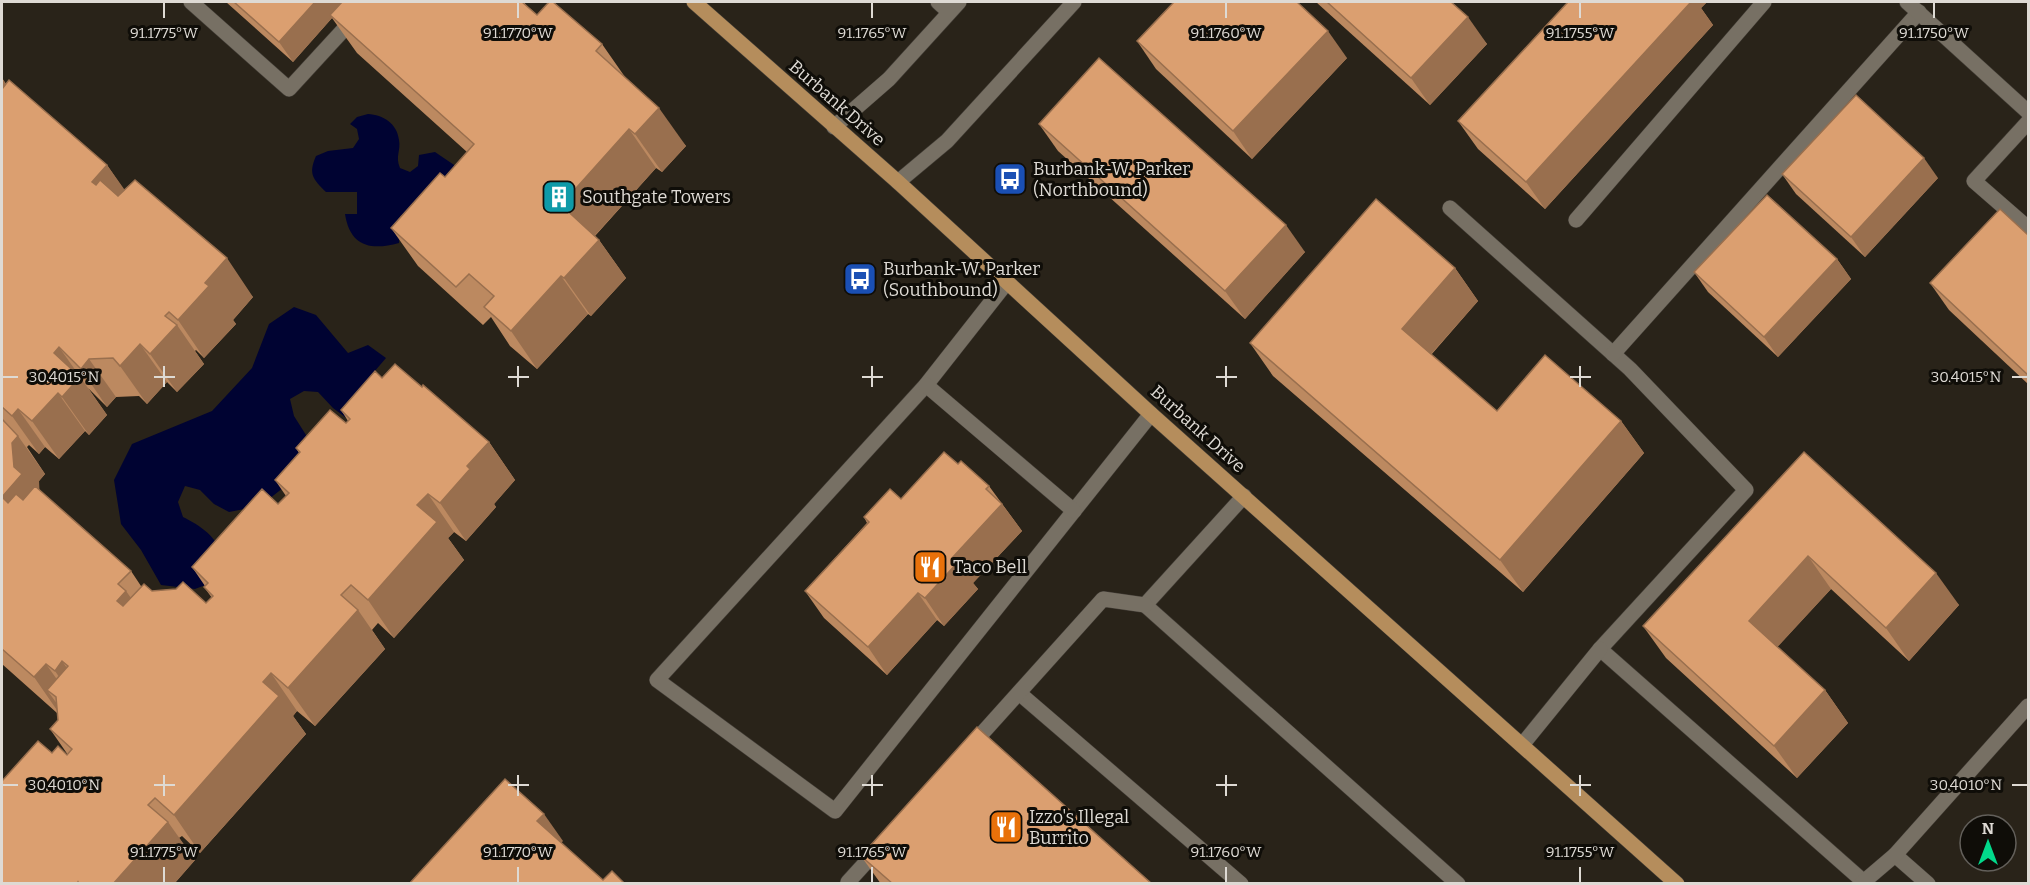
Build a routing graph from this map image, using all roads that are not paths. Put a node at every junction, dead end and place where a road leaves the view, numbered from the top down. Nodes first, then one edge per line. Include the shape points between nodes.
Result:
1 (191, 2) edge
2 (369, 2) edge
3 (694, 2) edge
4 (1074, 2) edge
5 (1764, 2) edge
6 (1907, 2) edge
7 (949, 5) edge
8 (1919, 12) junction
9 (2028, 112) edge
10 (2028, 122) edge
11 (834, 128) junction
12 (898, 182) junction
13 (1450, 208) dead end
14 (1576, 220) dead end
15 (2028, 228) edge
16 (1007, 282) junction
17 (1613, 354) junction
18 (926, 385) junction
19 (1151, 414) junction
20 (1244, 496) junction
21 (1074, 511) junction
22 (1146, 604) junction
23 (1600, 649) junction
24 (1019, 693) junction
25 (2028, 706) edge
26 (1522, 745) junction
27 (957, 762) edge
28 (887, 839) edge
29 (1895, 855) junction
30 (1862, 882) edge
31 (849, 884) edge
32 (1241, 884) edge
33 (1458, 884) edge
34 (1677, 884) edge
35 (1928, 884) edge

1 - 2 street via 289,89
3 - 11 main road, Burbank Drive
4 - 12 street via 946,141
5 - 14 street
6 - 8 street
7 - 11 street via 889,79
8 - 9 street
8 - 17 street
10 - 15 street via 1974,181
11 - 12 main road, Burbank Drive
12 - 16 main road, Burbank Drive
13 - 17 street
16 - 18 street
16 - 19 main road, Burbank Drive
17 - 23 street via 1746,490
18 - 21 street
18 - 21 street via 657,681 835,811
19 - 20 main road, Burbank Drive
19 - 21 street
20 - 22 street
20 - 26 main road, Burbank Drive
22 - 24 street via 1103,599
22 - 33 street
23 - 26 street
23 - 30 street
24 - 27 street
24 - 32 street
25 - 29 street
26 - 34 main road, Burbank Drive
28 - 31 street
29 - 30 street
29 - 35 street

